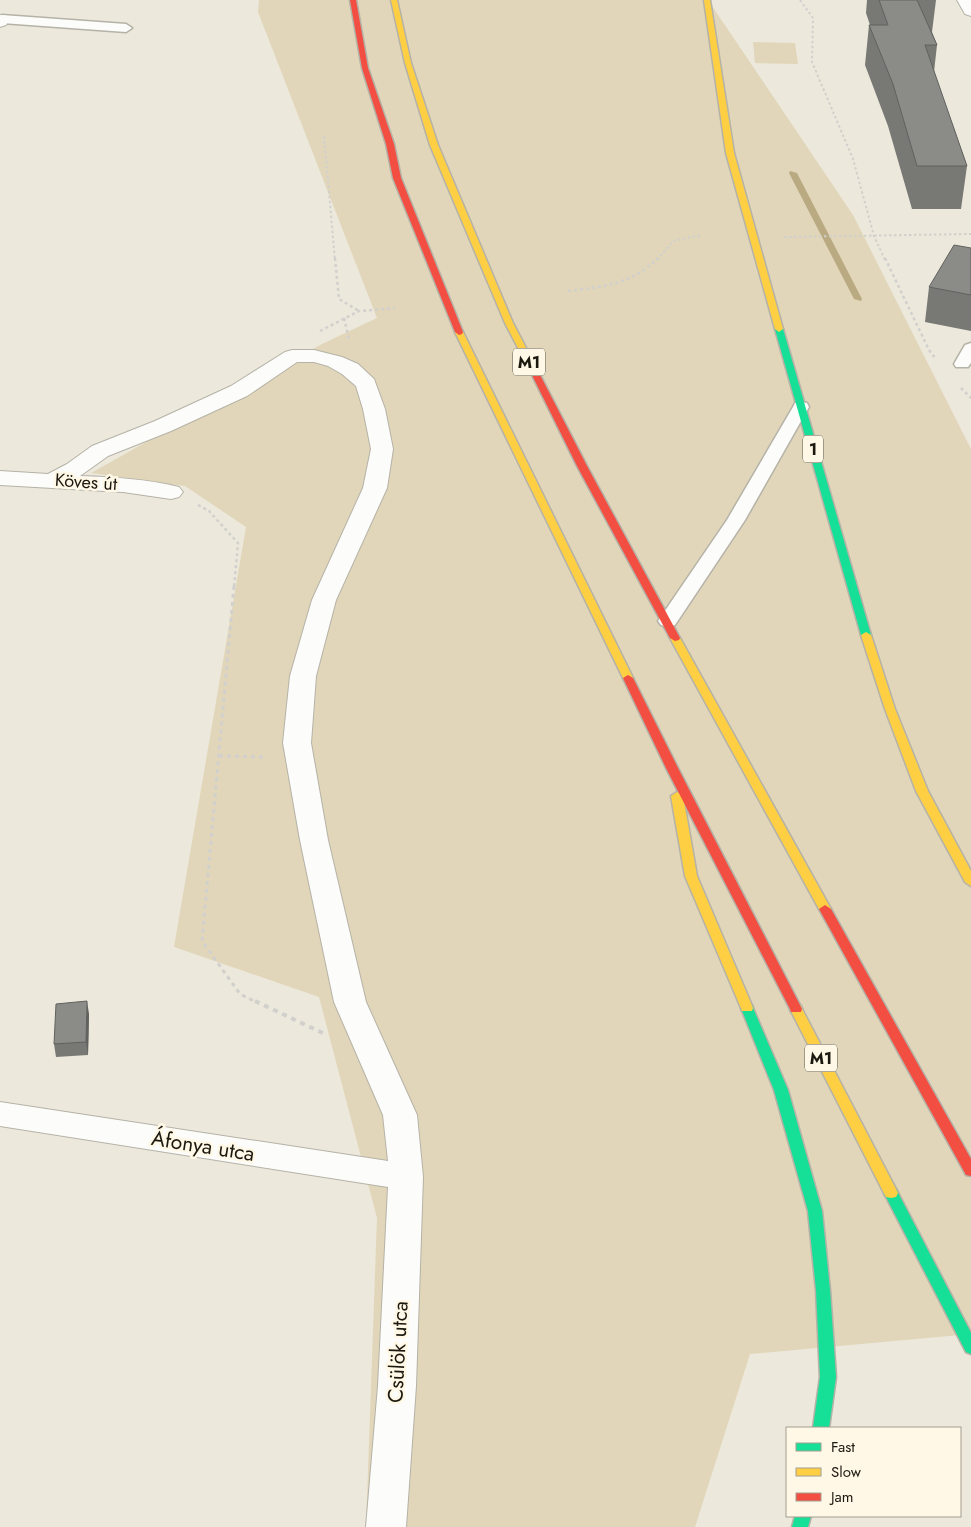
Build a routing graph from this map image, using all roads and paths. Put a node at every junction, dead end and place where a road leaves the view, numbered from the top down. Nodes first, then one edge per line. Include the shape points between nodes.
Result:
1 (353, 0) edge
2 (394, 0) edge
3 (707, 0) edge
4 (800, 0) edge
5 (964, 0) edge
6 (971, 11) edge
7 (1, 20) edge
8 (126, 28) dead end
9 (324, 136) dead end
10 (971, 234) edge
11 (701, 235) dead end
12 (874, 236) junction
13 (777, 238) dead end
14 (568, 292) dead end
15 (395, 308) dead end
16 (359, 311) junction
17 (344, 318) dead end
18 (971, 348) edge
19 (939, 364) dead end
20 (962, 364) dead end
21 (958, 385) dead end
22 (971, 398) edge
23 (801, 407) junction
24 (0, 478) edge
25 (52, 480) junction
26 (171, 492) joint
27 (668, 621) junction
28 (219, 756) junction
29 (271, 757) dead end
30 (672, 768) junction
31 (971, 882) edge
32 (375, 1058) junction
33 (0, 1114) edge
34 (971, 1171) edge
35 (406, 1177) junction
36 (971, 1348) edge
37 (821, 1427) edge
38 (386, 1527) edge

1 - 30 main road, M1 via 365,68 390,144 397,178 455,324
2 - 27 main road, M1 via 408,63 434,145 509,323 582,466
3 - 23 main road, 1 via 730,153
4 - 12 path via 813,18 812,62 853,159
5 - 6 street
7 - 8 lane
9 - 16 path via 339,299
10 - 12 path
11 - 14 path via 673,241 662,257 616,285
12 - 13 path
12 - 19 path via 928,350
15 - 16 path
16 - 17 path
18 - 20 lane
21 - 22 path
23 - 27 lane via 736,520
23 - 31 main road, 1 via 854,597 890,708 922,791
24 - 25 street, Köves út
25 - 26 street, Köves út
25 - 32 street, Csülök utca via 100,451 239,390 292,356 314,356 335,361 350,369 366,384 382,449 375,488 324,600 303,676 297,743 314,840 350,1002
26 - 28 path via 209,511 238,543
27 - 34 main road, M1
28 - 29 path
28 - 32 path via 202,941 240,994
30 - 36 main road, M1
30 - 37 main road via 691,876 781,1090 815,1211 828,1377
32 - 35 street, Csülök utca via 400,1115
33 - 35 street, Áfonya utca
35 - 38 street, Csülök utca via 397,1386

